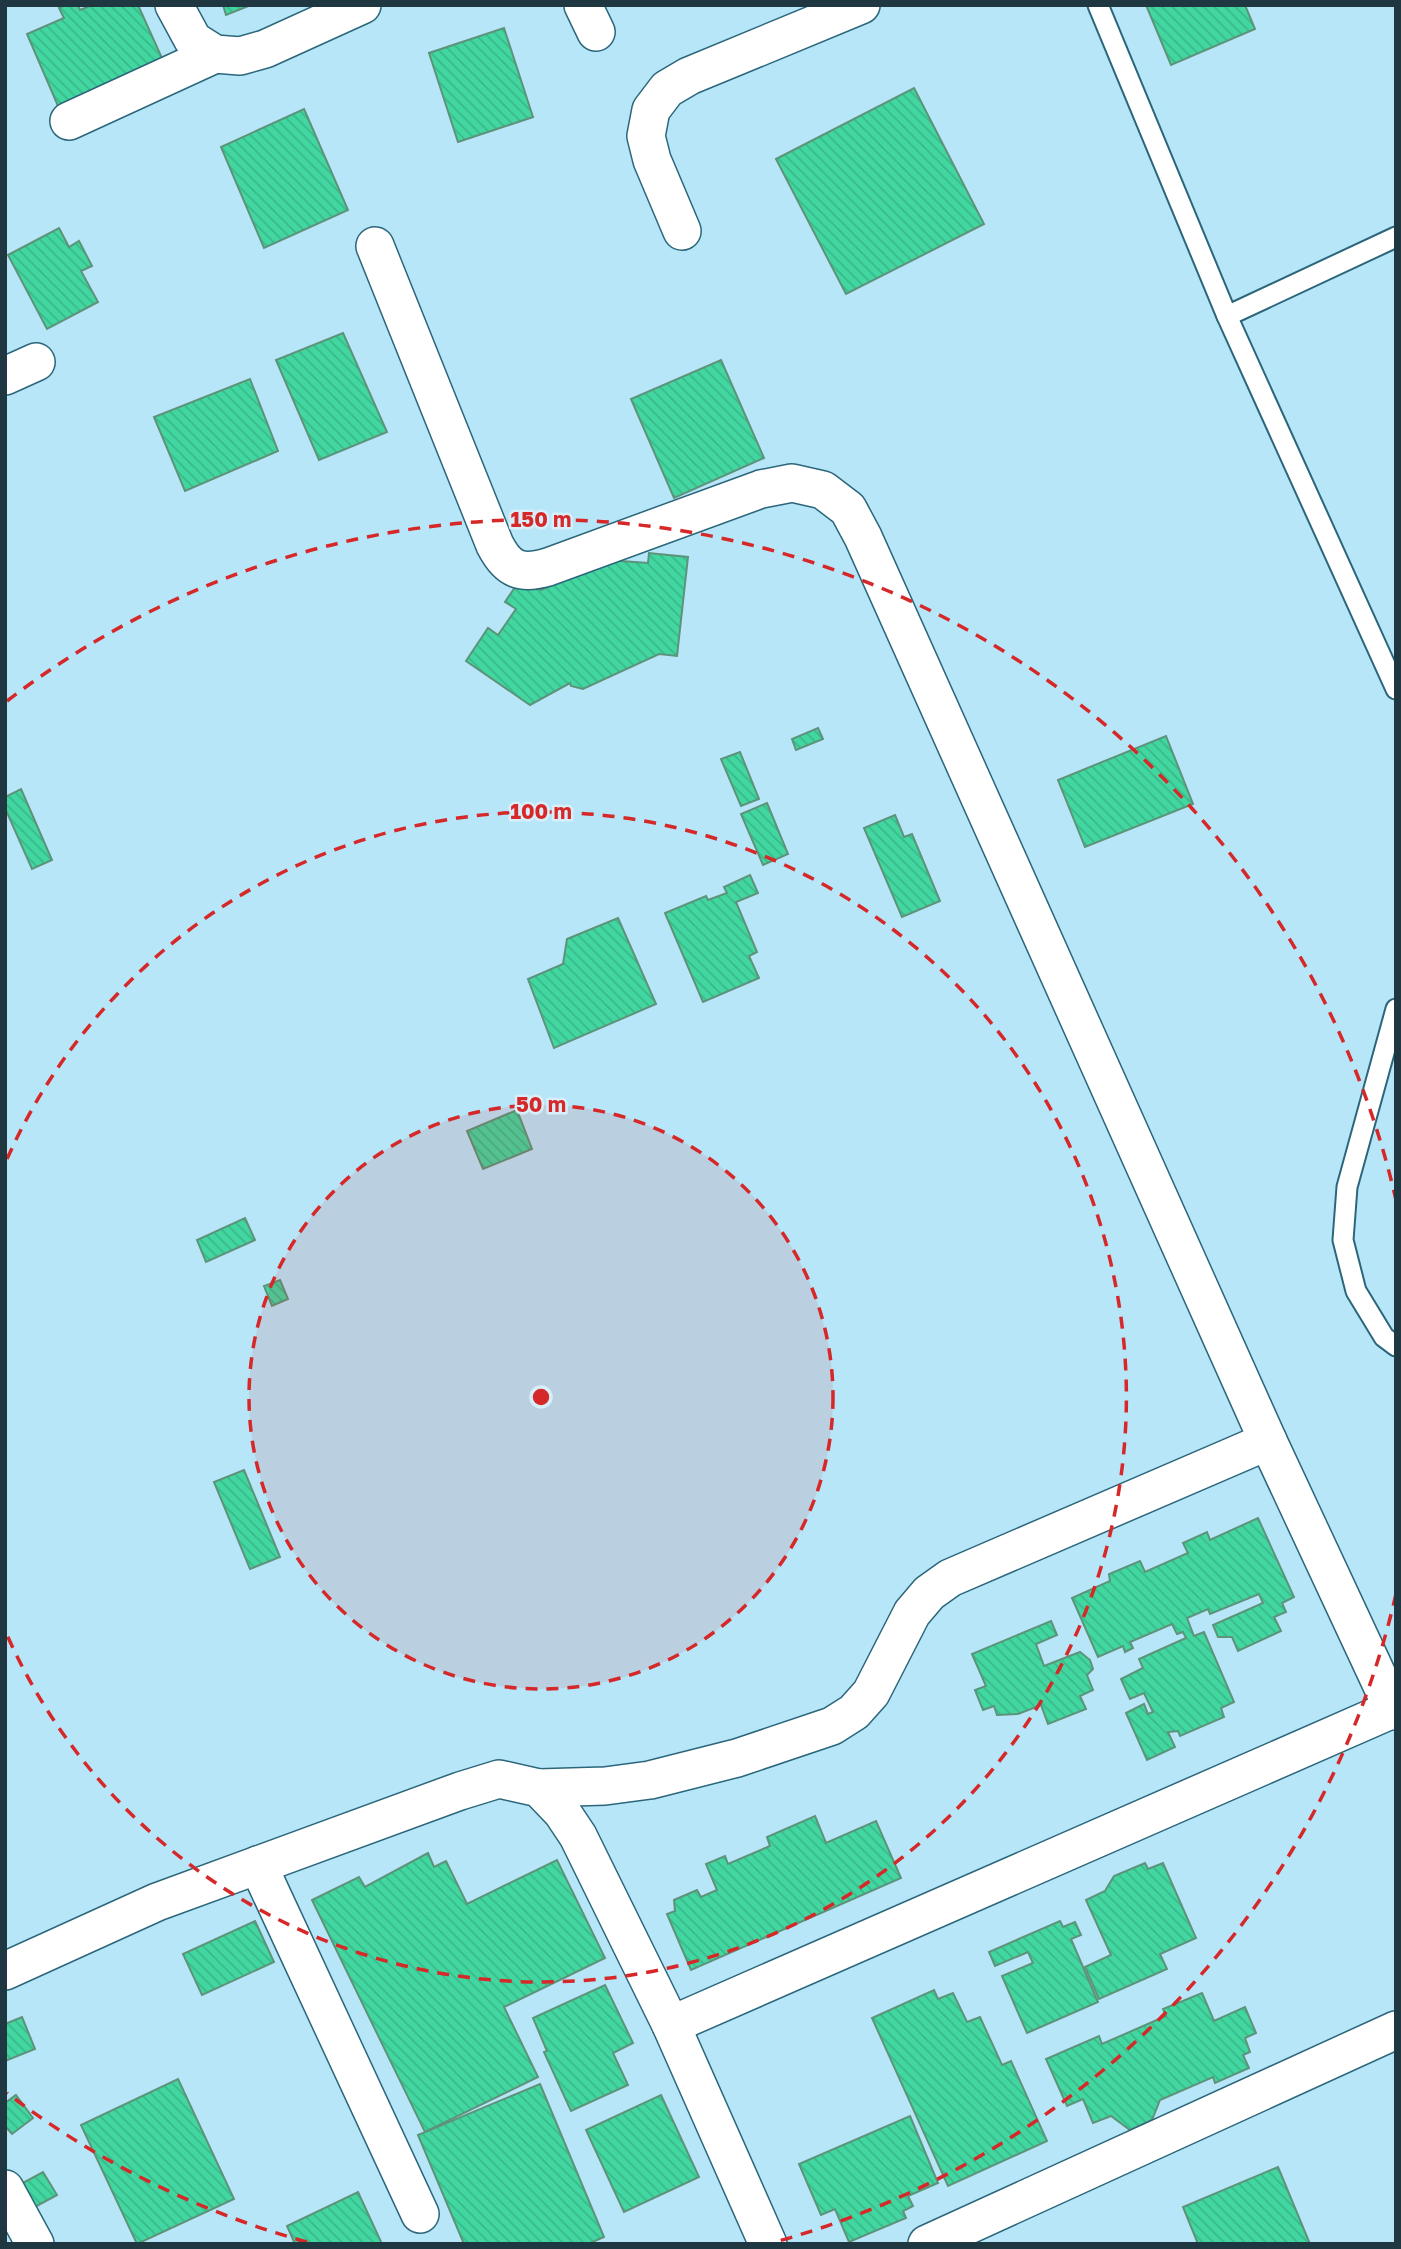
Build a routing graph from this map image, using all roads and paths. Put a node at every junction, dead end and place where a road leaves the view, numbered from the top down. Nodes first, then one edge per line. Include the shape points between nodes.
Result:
1 (174, 5) edge
2 (362, 5) edge
3 (861, 5) edge
4 (1098, 5) edge
5 (215, 54) junction
6 (69, 121) dead end
7 (682, 231) dead end
8 (1396, 237) edge
9 (375, 246) dead end
10 (1227, 316) junction
11 (1396, 690) edge
12 (1396, 1009) edge
13 (1396, 1346) edge
14 (1268, 1441) junction
15 (1394, 1710) edge
16 (539, 1788) junction
17 (258, 1865) junction
18 (5, 1970) edge
19 (671, 2025) junction
20 (1396, 2030) edge
21 (5, 2189) edge
22 (420, 2214) dead end
23 (35, 2244) edge
24 (768, 2244) edge
25 (927, 2244) edge

1 - 5 street via 193,40
2 - 5 street via 265,49 240,56
3 - 7 street via 688,76 667,89 651,110 646,136
4 - 10 lane
5 - 6 street
8 - 10 lane
9 - 14 street via 495,545 516,569 533,572 761,489 792,483 823,490 848,509
10 - 11 lane
12 - 13 lane via 1347,1187 1343,1240 1356,1292 1384,1337
14 - 15 street
14 - 16 street via 950,1578 912,1613 871,1693 854,1712 832,1726 737,1758 661,1777 605,1786
15 - 19 street
16 - 17 street via 499,1779
16 - 19 street via 578,1836
17 - 18 street via 157,1902
17 - 22 street
19 - 24 street
20 - 25 street
21 - 23 street

